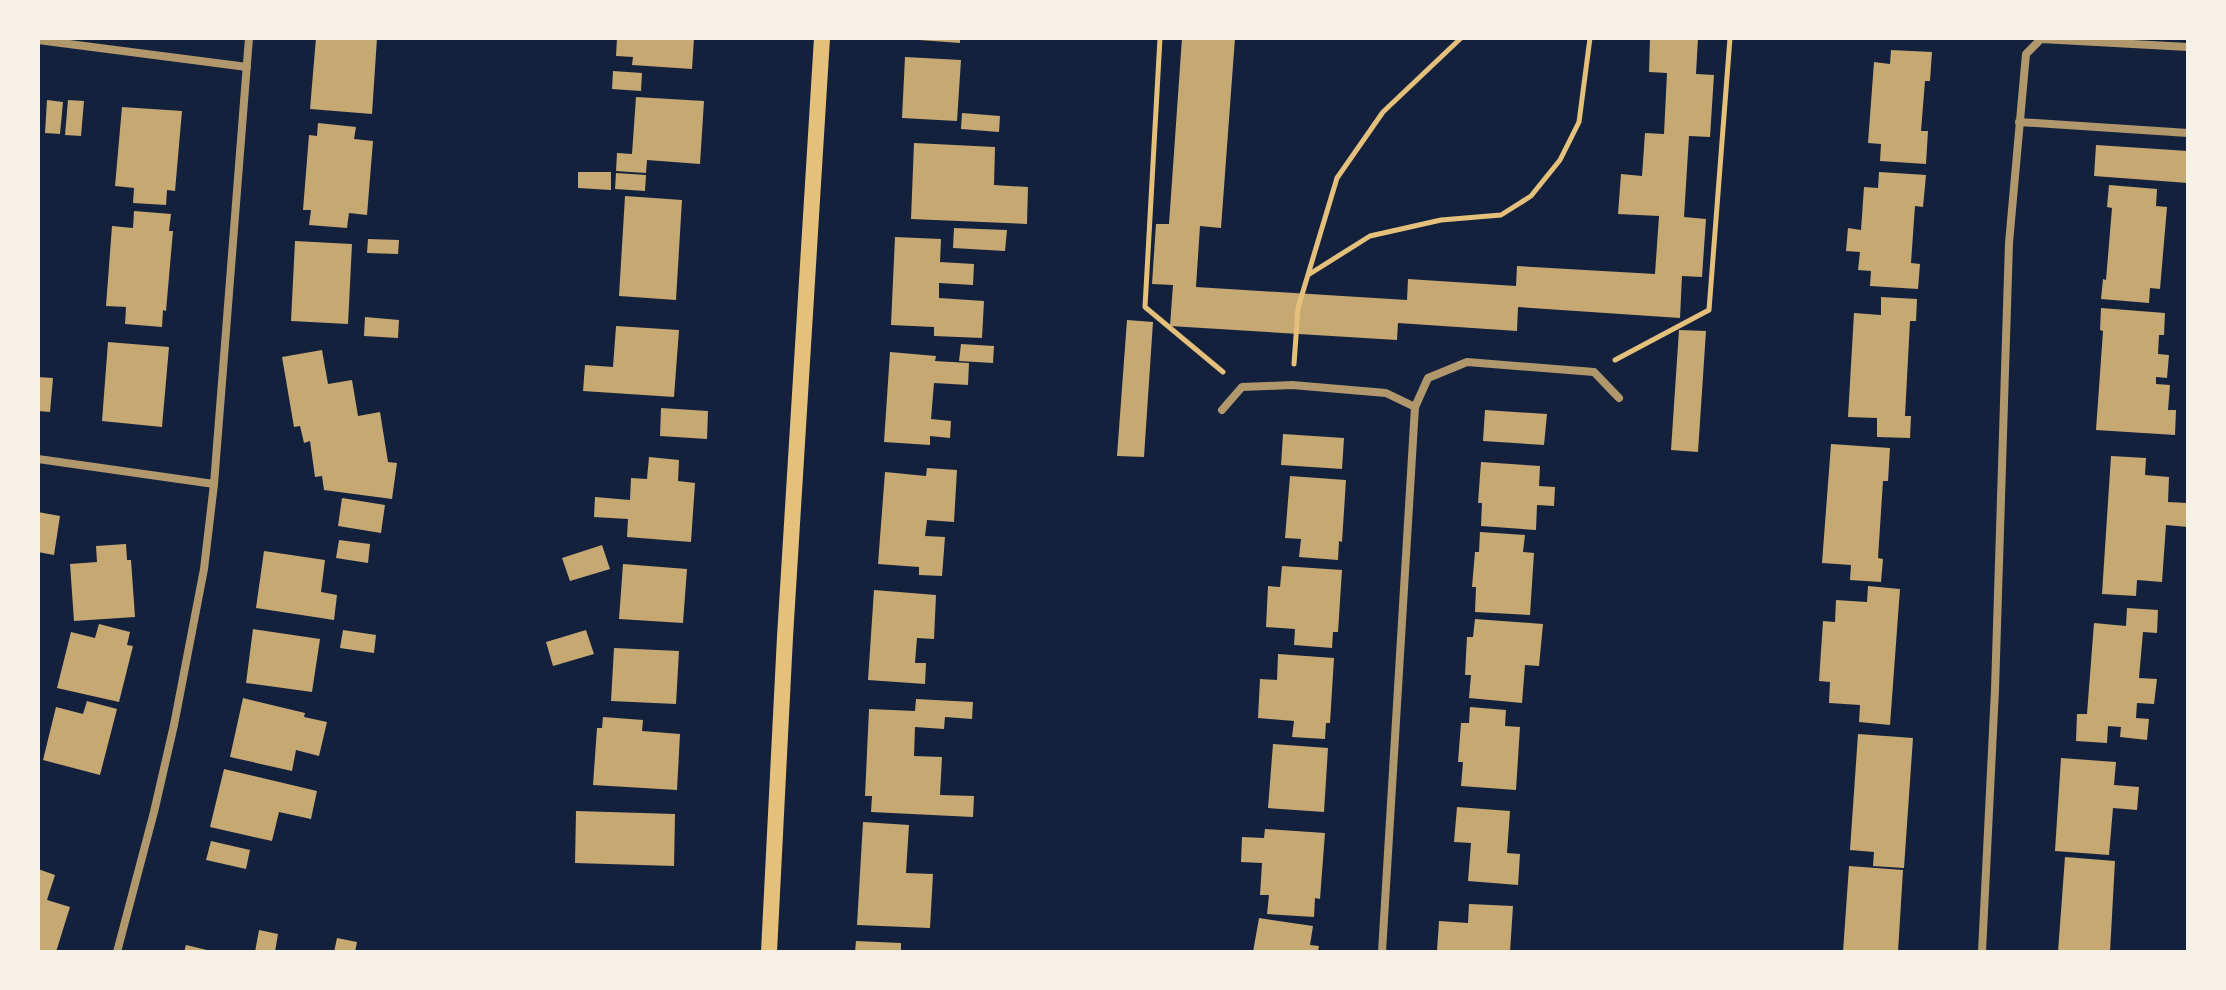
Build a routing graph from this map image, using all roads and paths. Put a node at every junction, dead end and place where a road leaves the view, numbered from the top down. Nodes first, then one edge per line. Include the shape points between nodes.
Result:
1 (249, 38) edge
2 (822, 38) edge
3 (1160, 38) edge
4 (1461, 38) edge
5 (1590, 38) edge
6 (1730, 38) edge
7 (38, 40) edge
8 (2188, 47) edge
9 (247, 67) junction
10 (2019, 122) junction
11 (2188, 133) edge
12 (1308, 275) junction
13 (1594, 372) junction
14 (1292, 385) junction
15 (1242, 387) junction
16 (1619, 398) dead end
17 (1415, 407) junction
18 (1222, 410) dead end
19 (38, 459) edge
20 (214, 484) junction
21 (117, 952) edge
22 (769, 952) edge
23 (1382, 952) edge
24 (1982, 952) edge

1 - 9 street
2 - 22 main road
3 - 15 path via 1145,307
4 - 12 path via 1383,112 1337,178
5 - 12 path via 1579,122 1560,160 1531,196 1501,215 1441,220 1370,236
6 - 13 path via 1709,310
7 - 9 street
8 - 10 street via 2041,39 2026,54
9 - 20 street
10 - 11 street
10 - 24 street via 2009,243
12 - 14 path via 1298,308
13 - 16 street
13 - 17 street via 1467,362 1428,378
14 - 15 street
14 - 17 street via 1386,393
15 - 18 street
17 - 23 street
19 - 20 street
20 - 21 street via 177,711

